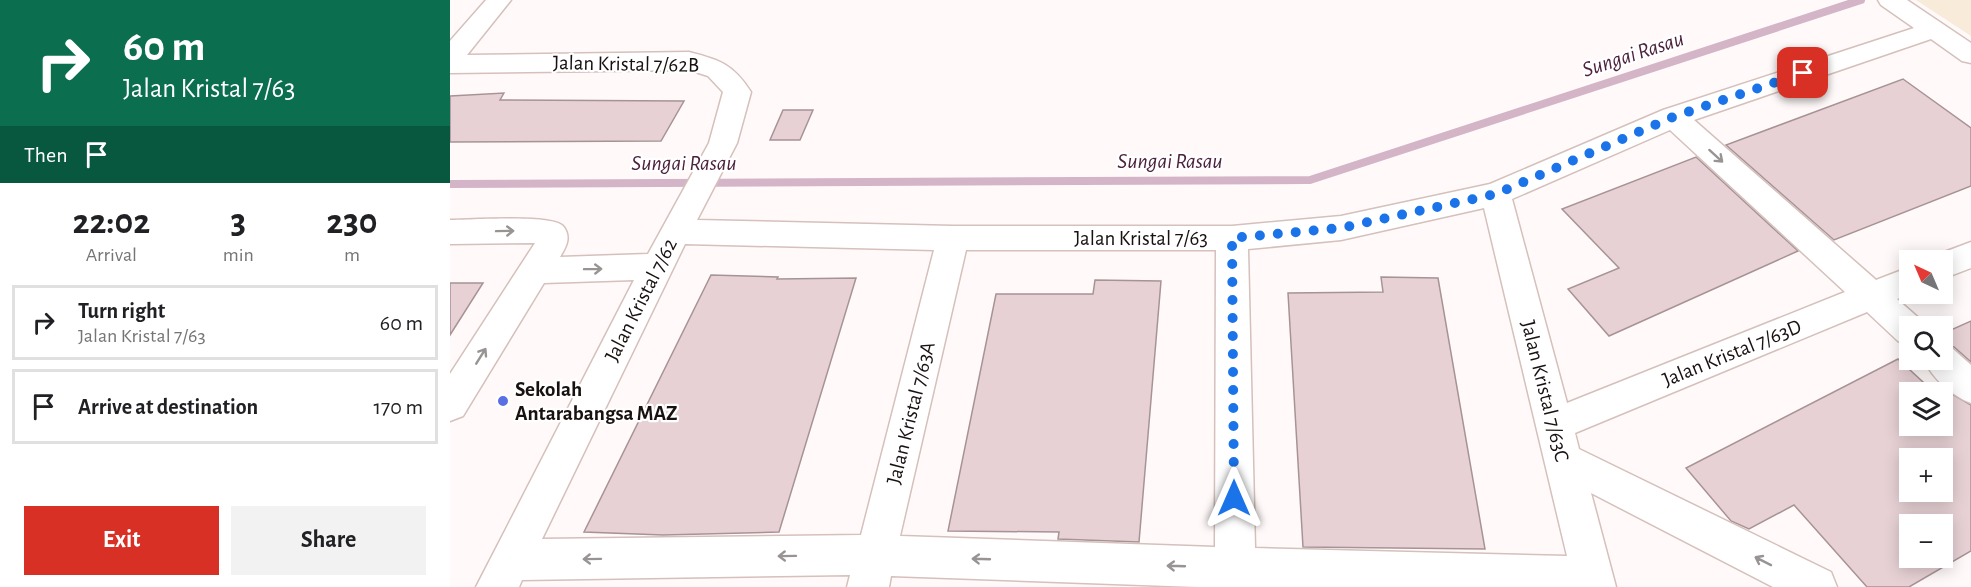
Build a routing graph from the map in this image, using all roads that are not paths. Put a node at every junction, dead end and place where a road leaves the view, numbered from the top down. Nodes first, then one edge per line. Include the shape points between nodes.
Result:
1 (499, 0) edge
2 (1896, 4) edge
3 (1933, 30) junction
4 (1971, 55) edge
5 (450, 58) edge
6 (450, 64) edge
7 (1673, 117) junction
8 (723, 143) joint
9 (1496, 194) junction
10 (682, 219) junction
11 (450, 232) edge
12 (953, 238) junction
13 (1232, 238) junction
14 (1971, 254) edge
15 (1953, 261) edge
16 (657, 267) junction
17 (534, 270) junction
18 (1899, 285) edge
19 (1871, 296) junction
20 (1899, 321) edge
21 (1952, 370) edge
22 (1971, 387) edge
23 (450, 405) edge
24 (1558, 443) junction
25 (872, 571) edge
26 (504, 573) edge
27 (1235, 578) edge
28 (1594, 582) edge
29 (1816, 587) edge

1 - 5 street
2 - 3 street
3 - 4 street
3 - 7 street, Jalan Kristal 7/63
6 - 8 street, Jalan Kristal 7/62B via 689,61 713,66 728,76 737,92
7 - 9 street, Jalan Kristal 7/63
7 -> 19 street
8 - 10 street, Jalan Kristal 7/62
9 - 13 street, Jalan Kristal 7/63 via 1341,228
9 - 24 street, Jalan Kristal 7/63C
10 - 12 street, Jalan Kristal 7/63
10 - 16 street, Jalan Kristal 7/62
11 -> 17 street via 546,231 552,242
12 - 13 street, Jalan Kristal 7/63
12 - 25 street, Jalan Kristal 7/63A
13 - 27 street
14 - 15 street
17 -> 16 street
16 - 26 street, Jalan Kristal 7/62
23 -> 17 street
18 - 19 street, Jalan Kristal 7/63D
19 - 20 street
19 - 24 street, Jalan Kristal 7/63D
21 - 22 street
24 - 28 street, Jalan Kristal 7/63C
29 -> 24 street
25 -> 26 street
27 -> 25 street
27 - 28 street

